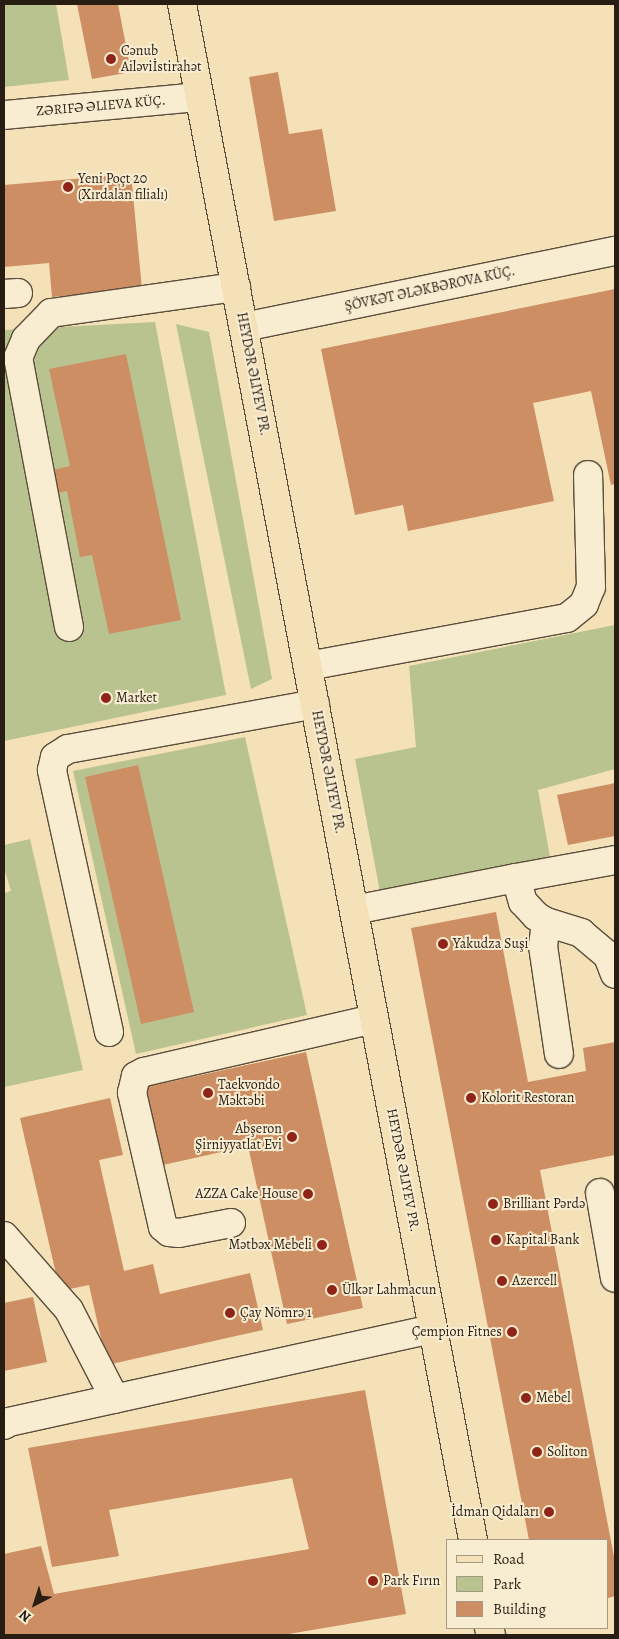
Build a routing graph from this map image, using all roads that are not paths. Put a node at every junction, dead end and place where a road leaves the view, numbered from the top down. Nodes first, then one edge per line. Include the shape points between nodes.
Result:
1 (182, 4) edge
2 (199, 97) junction
3 (4, 115) edge
4 (615, 251) edge
5 (236, 287) junction
6 (244, 327) junction
7 (588, 475) dead end
8 (69, 627) dead end
9 (308, 666) junction
10 (315, 704) junction
11 (615, 860) edge
12 (516, 878) junction
13 (354, 910) junction
14 (546, 922) junction
15 (615, 974) edge
16 (374, 1019) junction
17 (109, 1032) dead end
18 (558, 1054) dead end
19 (600, 1193) dead end
20 (232, 1223) dead end
21 (4, 1236) edge
22 (615, 1278) edge
23 (433, 1329) junction
24 (116, 1399) junction
25 (4, 1425) edge
26 (473, 1539) edge

1 - 2 main road, HEYDƏR ƏLIYEV PR.
2 - 3 street, ZƏRIFƏ ƏLIEVA KÜÇ.
2 - 5 main road, HEYDƏR ƏLIYEV PR.
4 - 6 street, ŞÖVKƏT ƏLƏKBƏROVA KÜÇ.
5 - 6 main road, HEYDƏR ƏLIYEV PR.
5 - 8 street via 51,314 26,339 18,358
6 - 9 main road, HEYDƏR ƏLIYEV PR.
7 - 9 street via 591,587 584,604 567,618
9 - 10 main road, HEYDƏR ƏLIYEV PR.
10 - 13 main road, HEYDƏR ƏLIYEV PR.
10 - 17 street via 68,749 54,757 52,770
11 - 12 street
12 - 13 street
12 - 14 street via 523,902
13 - 16 main road, HEYDƏR ƏLIYEV PR.
14 - 15 street via 581,933 608,956
14 - 18 street via 543,946
16 - 20 street via 136,1076 132,1093 163,1227 169,1232 180,1233
16 - 23 main road, HEYDƏR ƏLIYEV PR.
19 - 22 street
21 - 24 street via 69,1310
23 - 24 street
23 - 26 main road, HEYDƏR ƏLIYEV PR.
24 - 25 street

